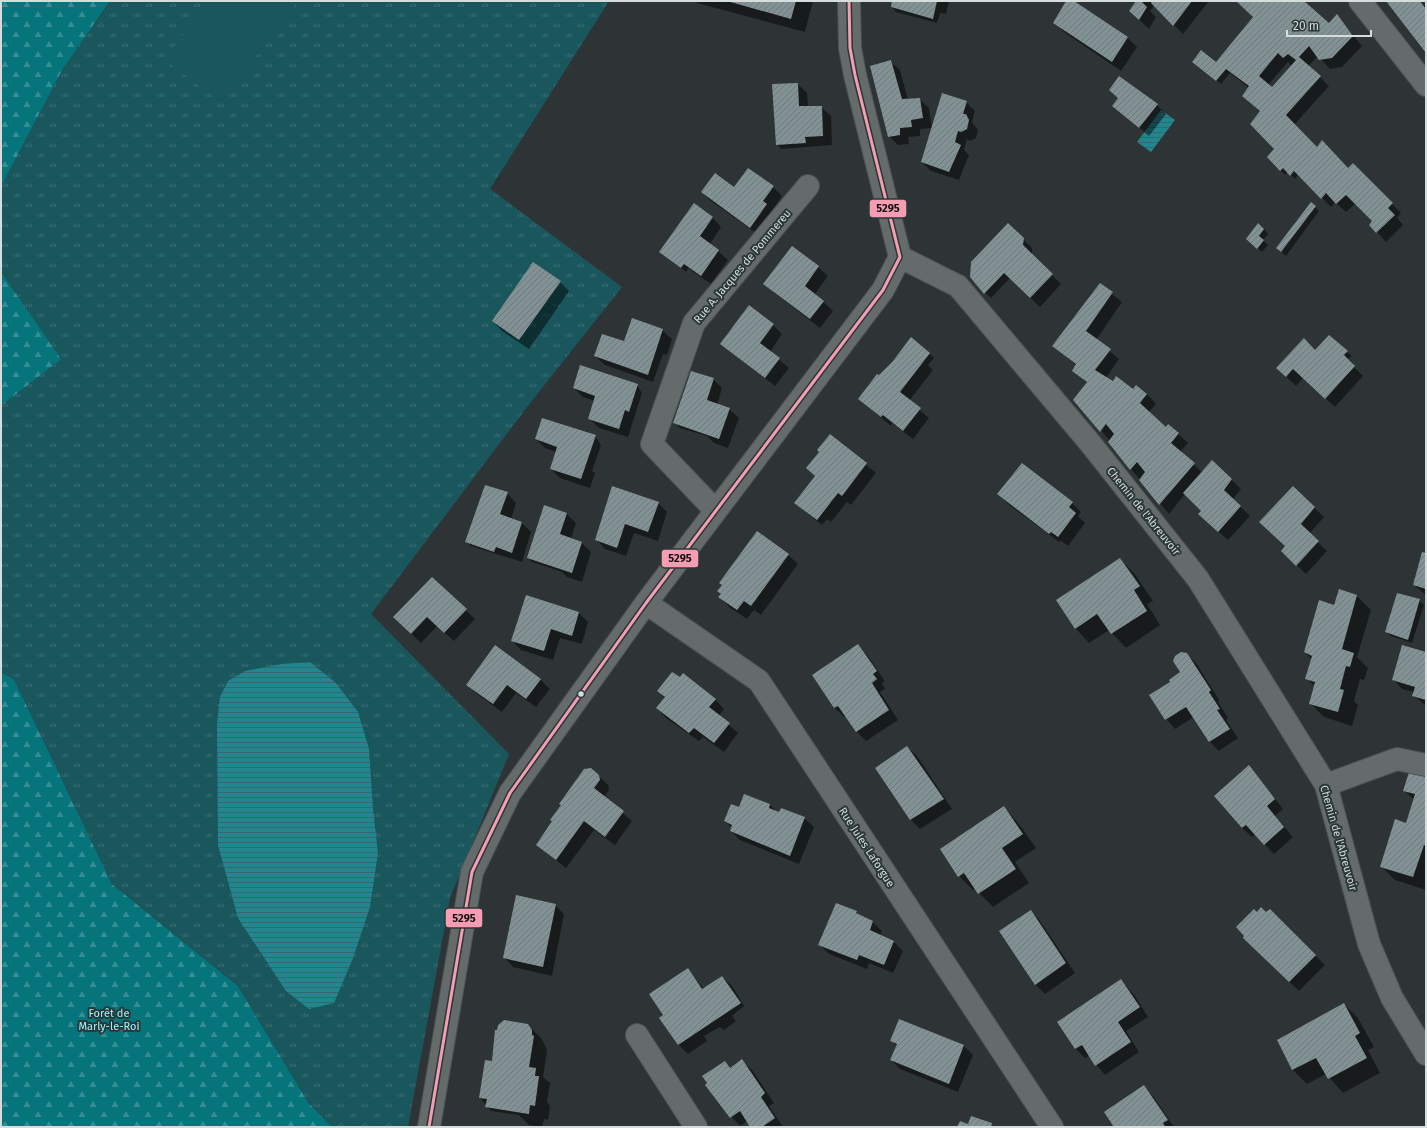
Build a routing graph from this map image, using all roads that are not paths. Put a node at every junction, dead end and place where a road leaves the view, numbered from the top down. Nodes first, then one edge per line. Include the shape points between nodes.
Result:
1 (849, 1) edge
2 (1360, 1) edge
3 (1426, 85) edge
4 (808, 186) dead end
5 (900, 257) junction
6 (715, 510) junction
7 (646, 603) junction
8 (1426, 764) edge
9 (1326, 785) junction
10 (637, 1035) dead end
11 (1426, 1054) edge
12 (429, 1127) edge
13 (696, 1127) edge
14 (1052, 1127) edge

1 - 5 street via 850,48 855,75
2 - 3 street
4 - 6 street, Rue A. Jacques de Pommereu via 694,323 652,444
5 - 6 street via 883,290
5 - 9 street, Chemin de l'Abreuvoir via 958,286 1090,443 1198,579
6 - 7 street
7 - 12 street via 510,793 472,872
7 - 14 street, Rue Jules Laforgue via 759,681
8 - 9 street via 1397,759
9 - 11 street, Chemin de l'Abreuvoir via 1369,944 1392,998
10 - 13 street

